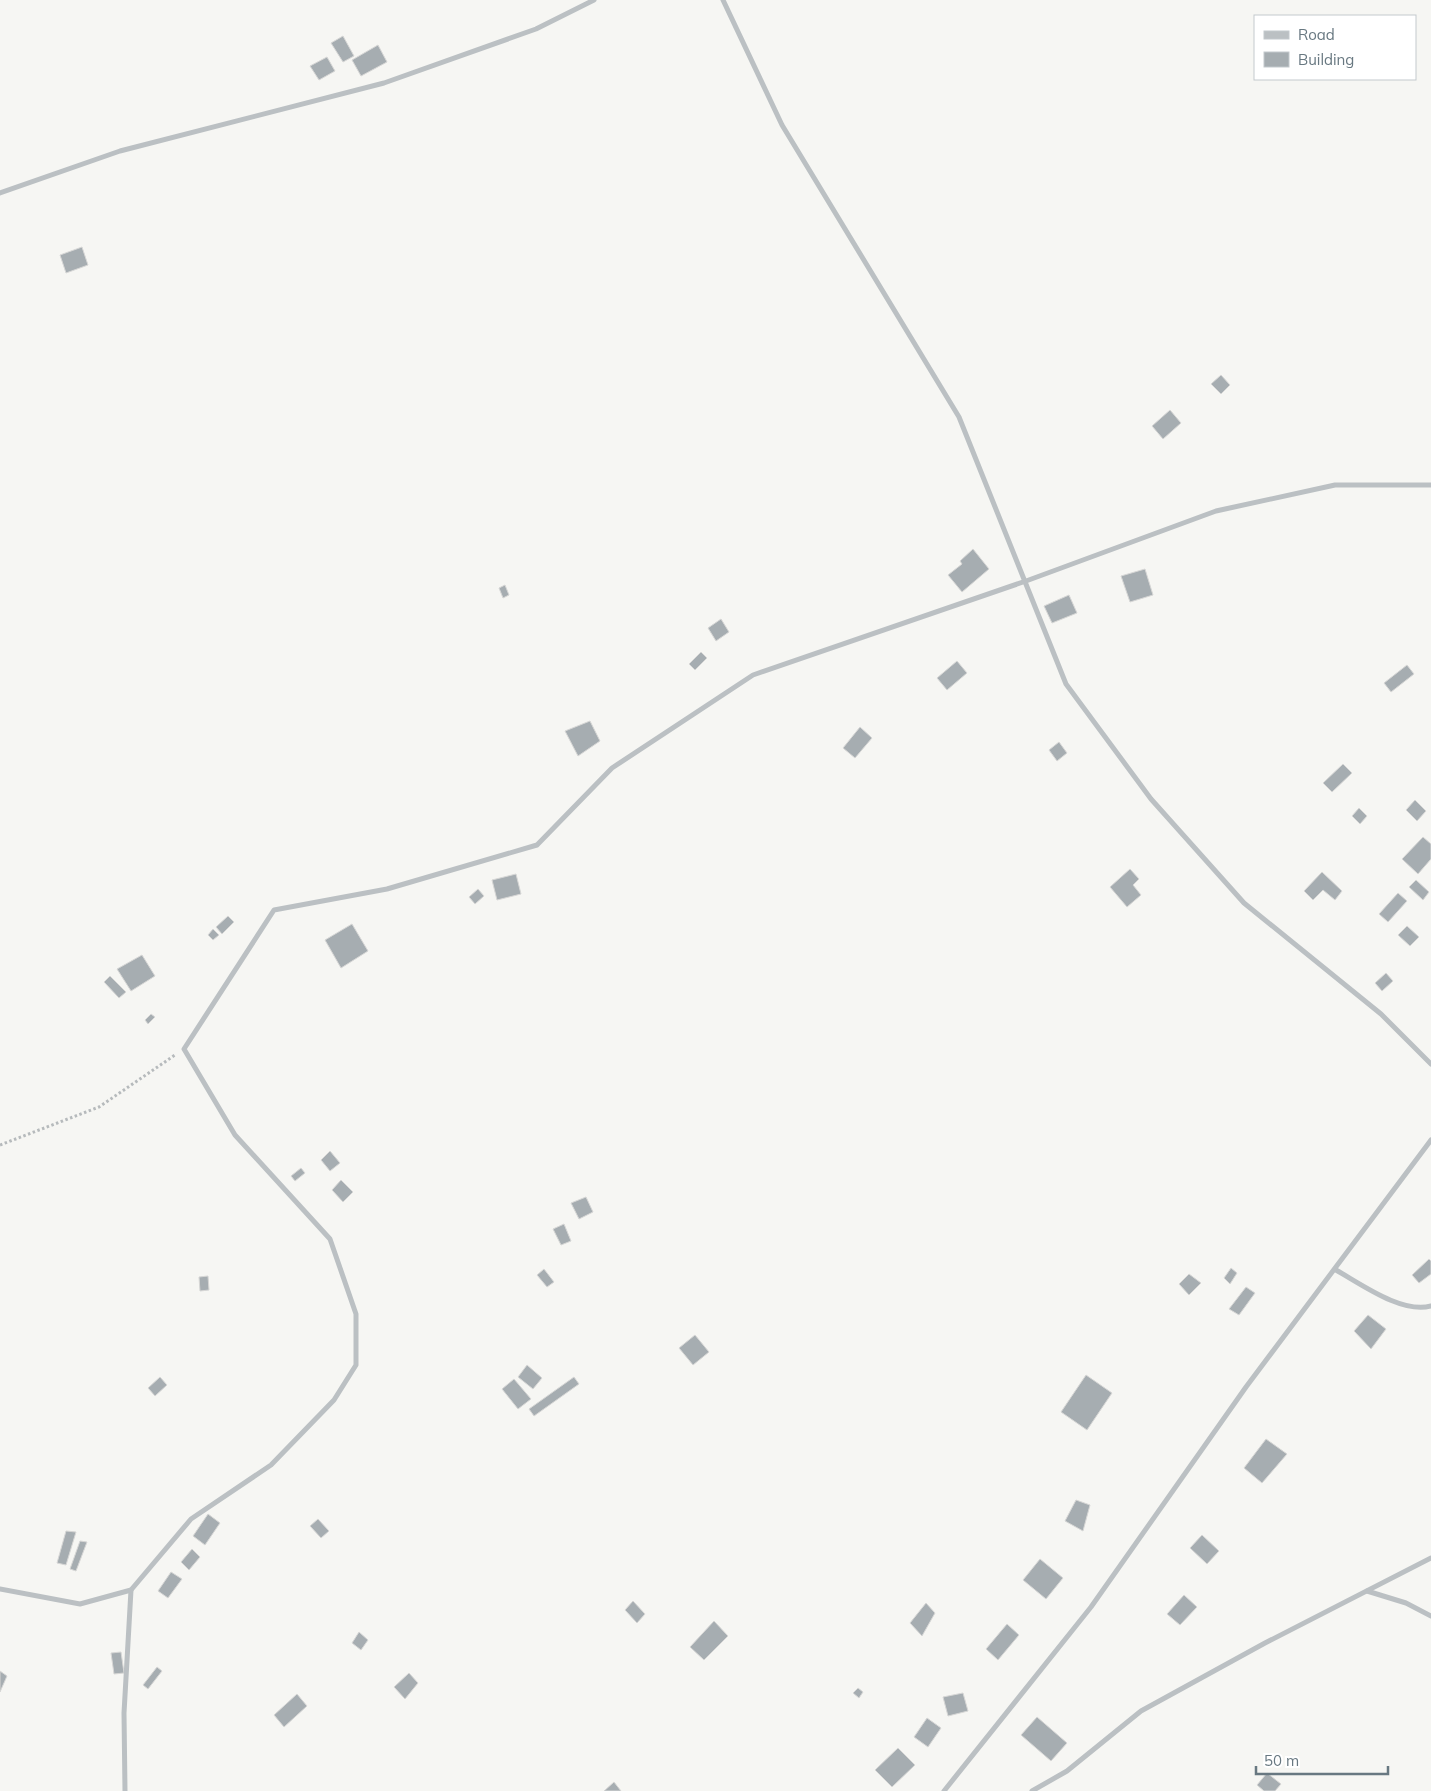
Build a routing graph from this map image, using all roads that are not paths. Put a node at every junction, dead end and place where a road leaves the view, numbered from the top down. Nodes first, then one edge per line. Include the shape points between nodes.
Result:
1 (594, 0) edge
2 (722, 0) edge
3 (0, 193) edge
4 (1431, 486) edge
5 (1026, 581) junction
6 (1431, 1064) edge
7 (1431, 1140) edge
8 (1336, 1270) junction
9 (1431, 1306) edge
10 (1431, 1558) edge
11 (0, 1589) edge
12 (131, 1590) junction
13 (1367, 1590) junction
14 (1431, 1616) edge
15 (125, 1791) edge
16 (944, 1791) edge
17 (1032, 1791) edge

1 - 3 street via 536,29 384,83 120,151
2 - 5 street via 782,125 960,417
4 - 5 street via 1335,485 1216,511
5 - 6 street via 1066,684 1151,798 1244,903 1381,1014
5 - 12 street via 753,675 612,768 536,845 387,889 274,910 184,1049 235,1135 330,1239 356,1314 356,1366 334,1400 271,1465 190,1519
7 - 8 street
8 - 9 street via 1390,1300 1422,1309
8 - 16 street via 1246,1387 1091,1607
10 - 13 street
11 - 12 street via 80,1604
12 - 15 street via 124,1713
13 - 14 street via 1406,1603
13 - 17 street via 1141,1711 1067,1771

